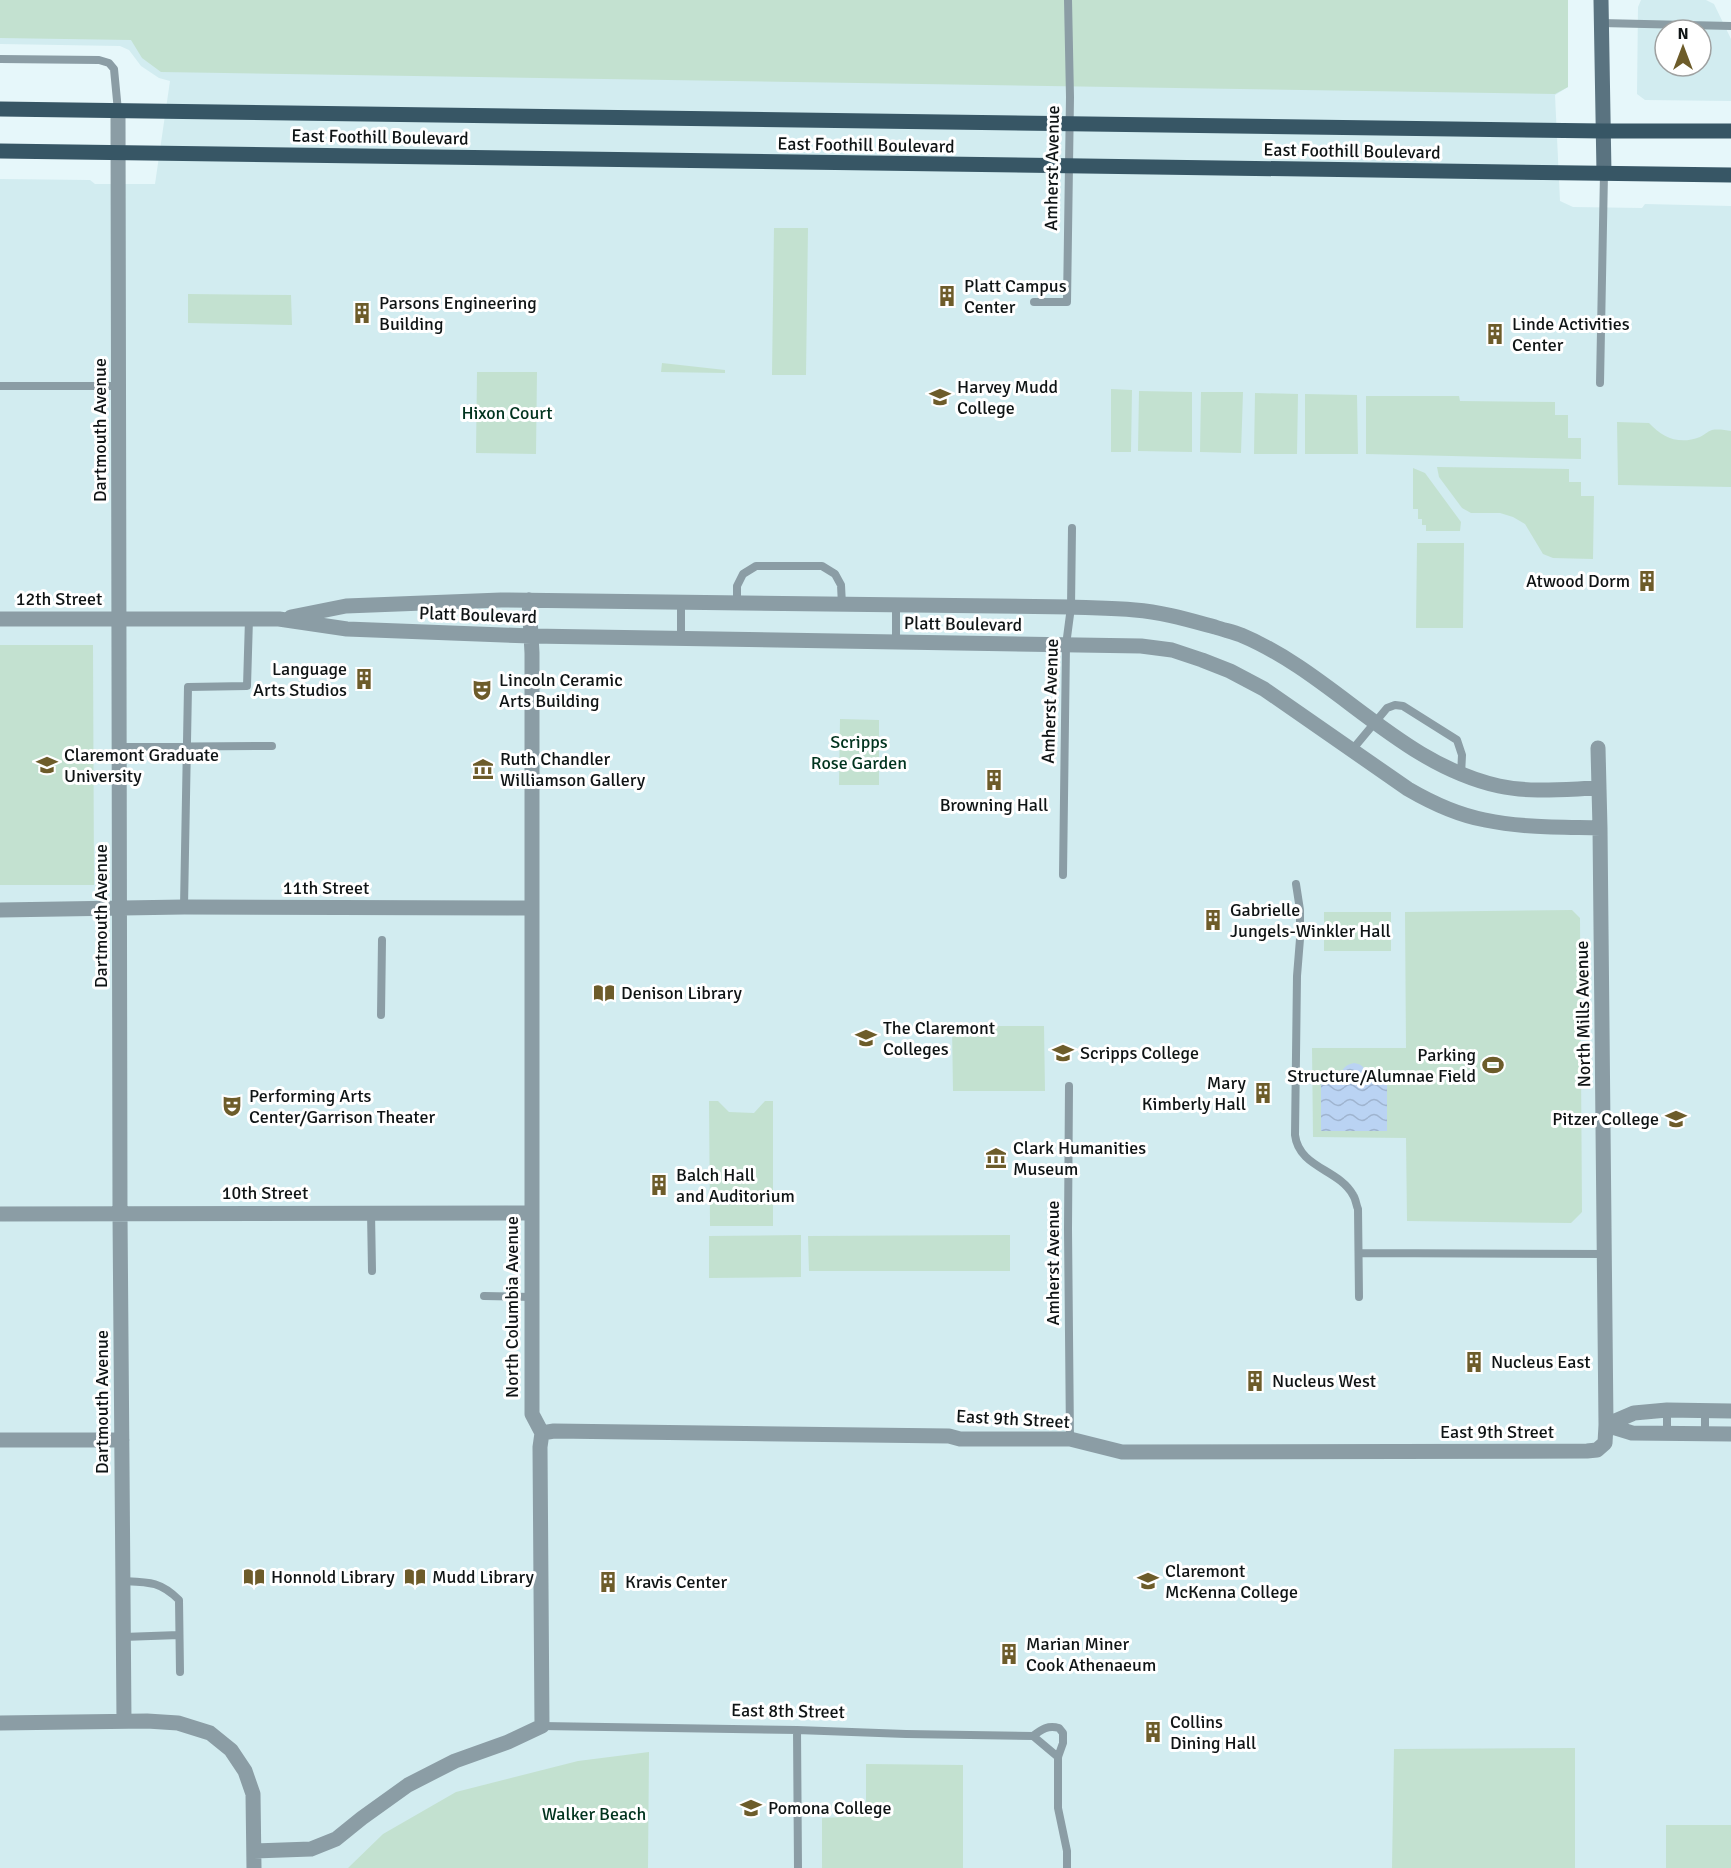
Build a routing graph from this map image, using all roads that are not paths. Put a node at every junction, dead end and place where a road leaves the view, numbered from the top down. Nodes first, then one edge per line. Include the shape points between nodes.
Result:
1 (1068, 0) edge
2 (1601, 0) edge
3 (1601, 23) junction
4 (1731, 26) edge
5 (0, 58) edge
6 (0, 109) edge
7 (118, 111) junction
8 (1069, 123) junction
9 (1603, 131) junction
10 (1731, 131) edge
11 (0, 151) edge
12 (120, 152) junction
13 (1068, 167) junction
14 (1604, 173) junction
15 (1731, 175) edge
16 (1034, 302) dead end
17 (1600, 383) dead end
18 (0, 386) edge
19 (119, 386) junction
20 (1072, 528) dead end
21 (529, 600) junction
22 (681, 603) junction
23 (736, 604) junction
24 (842, 605) junction
25 (896, 606) junction
26 (1071, 607) junction
27 (119, 618) junction
28 (249, 619) junction
29 (279, 619) junction
30 (0, 620) edge
31 (531, 636) junction
32 (681, 639) junction
33 (896, 642) junction
34 (1066, 645) junction
35 (1375, 722) junction
36 (186, 746) junction
37 (272, 746) dead end
38 (120, 747) junction
39 (1598, 747) dead end
40 (1352, 750) junction
41 (1461, 775) junction
42 (1599, 788) junction
43 (1600, 828) junction
44 (1063, 875) dead end
45 (1296, 884) dead end
46 (184, 908) junction
47 (531, 908) junction
48 (120, 909) junction
49 (0, 910) edge
50 (382, 940) dead end
51 (381, 1015) dead end
52 (1069, 1086) dead end
53 (371, 1212) junction
54 (531, 1213) junction
55 (0, 1214) edge
56 (120, 1214) junction
57 (1359, 1253) junction
58 (1605, 1254) junction
59 (372, 1271) dead end
60 (484, 1296) dead end
61 (532, 1297) junction
62 (1359, 1297) dead end
63 (1667, 1410) junction
64 (1705, 1410) junction
65 (1731, 1411) edge
66 (1606, 1425) junction
67 (542, 1433) junction
68 (1667, 1434) junction
69 (1705, 1434) junction
70 (1731, 1434) edge
71 (1070, 1439) junction
72 (0, 1440) edge
73 (122, 1440) junction
74 (122, 1581) junction
75 (179, 1635) junction
76 (123, 1637) junction
77 (180, 1672) dead end
78 (124, 1721) junction
79 (0, 1723) edge
80 (542, 1726) junction
81 (797, 1730) junction
82 (1033, 1736) junction
83 (1058, 1757) junction
84 (254, 1851) junction
85 (254, 1868) edge
86 (798, 1868) edge
87 (1066, 1868) edge

1 - 8 lane, Amherst Avenue
2 - 3 main road
3 - 4 lane
3 - 9 main road
5 - 7 lane via 109,63 114,69
6 - 7 main road, East Foothill Boulevard
7 - 8 main road, East Foothill Boulevard
7 - 12 street, Dartmouth Avenue
8 - 9 main road, East Foothill Boulevard
8 - 13 lane, Amherst Avenue
9 - 10 main road, East Foothill Boulevard
9 - 14 main road
11 - 12 main road, East Foothill Boulevard
12 - 13 main road, East Foothill Boulevard
12 - 19 street, Dartmouth Avenue
13 - 14 main road, East Foothill Boulevard
13 - 16 lane, Amherst Avenue via 1067,302
14 - 15 main road, East Foothill Boulevard
14 - 17 lane
18 - 19 lane
19 - 27 street, Dartmouth Avenue
20 - 26 lane, Amherst Avenue
21 - 22 street, Platt Boulevard
21 - 29 street, Platt Boulevard via 346,606
21 - 31 street, North Columbia Avenue
22 - 23 street, Platt Boulevard
22 - 32 lane
23 - 24 street, Platt Boulevard
23 - 24 lane via 736,586 743,574 756,566 822,566 835,574 842,585
24 - 25 street, Platt Boulevard
25 - 26 street, Platt Boulevard
25 - 33 lane
26 - 34 lane, Amherst Avenue
26 - 35 street, Platt Boulevard via 1137,610 1185,618 1241,635 1293,663
27 - 28 street, Platt Boulevard
27 - 30 street, 12th Street
27 - 38 street, Dartmouth Avenue
28 - 29 street, Platt Boulevard
28 - 36 lane via 247,686 188,687
29 - 31 street, Platt Boulevard via 347,629
31 - 32 street, Platt Boulevard
31 - 47 street, North Columbia Avenue
32 - 33 street, Platt Boulevard
33 - 34 street, Platt Boulevard
34 - 40 street, Platt Boulevard via 1141,646 1172,650 1202,660 1264,689
34 - 44 lane, Amherst Avenue
35 - 40 lane
35 - 41 street, Platt Boulevard via 1425,758
35 - 41 lane via 1387,708 1403,706 1457,740 1462,755
36 - 37 lane
36 - 38 lane
36 - 46 lane
38 - 48 street, Dartmouth Avenue
39 - 42 street, North Mills Avenue
40 - 43 street, Platt Boulevard via 1408,789 1453,811 1532,827
41 - 42 street, Platt Boulevard via 1501,787
42 - 43 street, North Mills Avenue
43 - 58 street, North Mills Avenue
45 - 57 lane via 1300,910 1296,1146 1354,1196
46 - 47 street, 11th Street
46 - 48 street, 11th Street
47 - 54 street, North Columbia Avenue
48 - 49 street, 11th Street
48 - 56 street, Dartmouth Avenue
50 - 51 lane
52 - 71 lane, Amherst Avenue
53 - 54 street, 10th Street
53 - 56 street, 10th Street
53 - 59 lane
54 - 61 street, North Columbia Avenue
55 - 56 street, 10th Street
56 - 73 street, Dartmouth Avenue
57 - 58 lane
57 - 62 lane
58 - 66 street, North Mills Avenue
60 - 61 lane
61 - 67 street, North Columbia Avenue via 532,1414
63 - 64 street
63 - 66 street via 1634,1413
63 - 68 lane
64 - 65 street
64 - 69 lane
66 - 68 street via 1632,1434
66 - 71 street, East 9th Street via 1605,1443 1598,1450 1587,1451 1122,1452
67 - 71 street, East 9th Street
67 - 80 street, North Columbia Avenue
68 - 69 street
69 - 70 street
72 - 73 street
73 - 74 street, Dartmouth Avenue
74 - 75 lane via 147,1582 168,1589 179,1600
74 - 76 street, Dartmouth Avenue
75 - 76 lane
75 - 77 lane
76 - 78 street, Dartmouth Avenue
78 - 79 street
78 - 84 street via 178,1723 210,1733 231,1750 245,1771 252,1794
80 - 81 lane, East 8th Street
80 - 84 street via 455,1761 408,1785 336,1839 311,1849
81 - 82 lane, East 8th Street
81 - 86 lane
82 - 83 lane
82 - 83 lane, East 8th Street via 1043,1728 1059,1728 1063,1743
83 - 87 lane via 1058,1808 1067,1851
84 - 85 street

